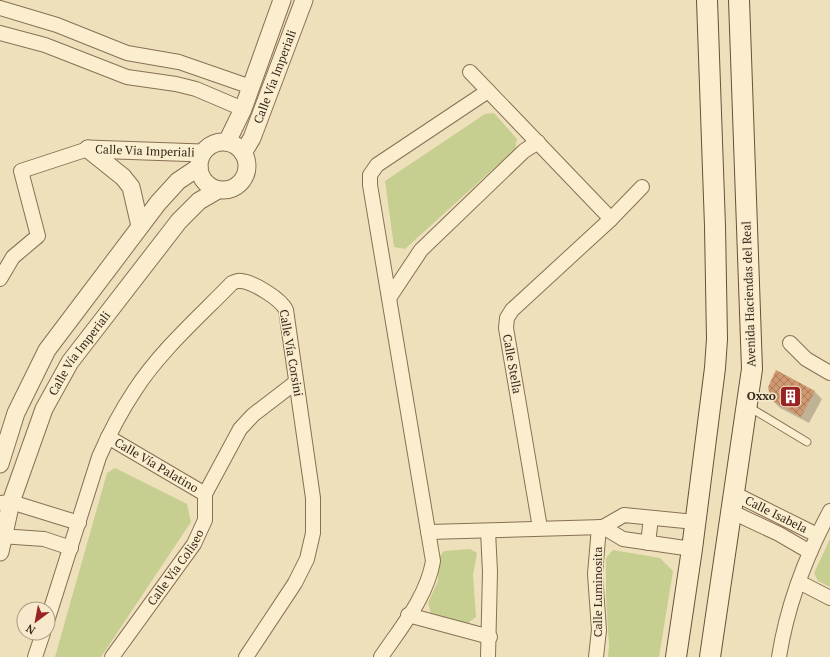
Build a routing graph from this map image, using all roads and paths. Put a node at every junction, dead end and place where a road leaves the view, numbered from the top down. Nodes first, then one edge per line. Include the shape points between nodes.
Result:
1 (282, 0) edge
2 (304, 0) edge
3 (707, 0) edge
4 (739, 0) edge
5 (0, 8) edge
6 (48, 22) junction
7 (0, 33) edge
8 (45, 45) junction
9 (470, 72) dead end
10 (251, 87) junction
11 (488, 91) junction
12 (243, 108) junction
13 (227, 142) junction
14 (538, 142) junction
15 (88, 149) junction
16 (243, 153) junction
17 (200, 160) junction
18 (642, 187) dead end
19 (218, 190) junction
20 (611, 218) junction
21 (140, 226) junction
22 (715, 226) junction
23 (747, 226) junction
24 (6, 260) edge
25 (0, 279) edge
26 (389, 298) junction
27 (790, 343) dead end
28 (830, 373) edge
29 (296, 382) junction
30 (748, 407) junction
31 (108, 437) junction
32 (807, 442) dead end
33 (0, 464) edge
34 (205, 494) junction
35 (6, 503) edge
36 (733, 503) junction
37 (768, 510) junction
38 (830, 511) edge
39 (651, 518) junction
40 (79, 522) junction
41 (695, 522) junction
42 (761, 525) junction
43 (601, 527) junction
44 (540, 528) junction
45 (488, 531) junction
46 (428, 532) junction
47 (817, 535) junction
48 (1, 542) edge
49 (648, 543) junction
50 (71, 548) junction
51 (692, 549) junction
52 (810, 552) junction
53 (799, 582) junction
54 (830, 598) edge
55 (54, 601) edge
56 (408, 615) junction
57 (490, 637) junction
58 (40, 641) edge
59 (35, 657) edge
60 (112, 657) edge
61 (246, 657) edge
62 (381, 657) edge
63 (488, 657) edge
64 (596, 657) edge
65 (676, 657) edge
66 (710, 657) edge
67 (779, 657) edge

1 - 10 street, Calle Vía Imperiali
2 - 16 street, Calle Vía Imperiali via 252,138
3 - 22 main road
4 - 23 main road, Avenida Haciendas del Real
5 - 6 street
6 - 8 street
6 - 10 street via 127,53 179,62
7 - 8 street
8 - 12 street via 127,77 192,88
9 - 11 street
10 - 12 street, Calle Vía Imperiali
11 - 14 street
11 - 26 street via 377,165 370,175
12 - 13 street, Calle Vía Imperiali
13 - 16 street
13 - 17 street via 213,144
14 - 20 street
14 - 26 street via 524,151 421,250
15 - 17 street, Calle Via Imperiali
15 - 21 street, Calle Via Imperiali via 123,177 131,187
15 - 24 street, Calle Via Imperiali via 21,171 38,236
16 - 19 street, Calle Vía Imperiali via 247,169 240,184 230,189
17 - 19 street via 200,175 204,182
17 - 21 street via 178,181
18 - 20 street, Calle Stella
19 - 35 street, Calle Vía Imperiali via 199,201 179,221 70,362 44,409
20 - 44 street, Calle Stella via 512,310 507,318 506,328
21 - 33 street via 47,350 16,414
22 - 23 main road
22 - 41 main road via 717,339
23 - 30 main road, Avenida Haciendas del Real via 753,349
24 - 25 street
26 - 46 street
27 - 28 street via 806,359
29 - 31 street, Calle Vía Corsini via 283,304 248,282 239,280 232,283 166,351 135,389
29 - 34 street, Calle Vía Coliseo via 253,415 240,429
29 - 61 street, Calle Vía Corsini via 313,498 313,533 308,559
30 - 32 lane
30 - 36 main road, Avenida Haciendas del Real
31 - 34 street, Calle Vía Palatino
31 - 40 street, Calle Vía Corsini via 99,457
34 - 60 street, Calle Vía Coliseo via 205,520 194,544
35 - 40 street
35 - 48 street, Calle Vía Imperiali
36 - 37 street, Calle Isabela
36 - 42 street, Calle Isabela
36 - 66 main road, Avenida Haciendas del Real
37 - 42 street
37 - 47 street, Calle Isabela
38 - 47 street
39 - 41 street
39 - 43 street via 624,515
39 - 49 street
40 - 50 street, Calle Vía Corsini
41 - 51 main road
42 - 52 street, Calle Isabela
43 - 44 street
43 - 49 street via 623,539
43 - 64 street, Calle Luminosita via 595,574 599,630
44 - 45 street
45 - 46 street
45 - 57 street
46 - 56 street via 433,561 430,577 424,592
47 - 52 street
48 - 50 street via 44,539
49 - 51 street
50 - 55 street, Calle Vía Corsini
51 - 65 main road
52 - 53 street
53 - 54 street
53 - 67 street via 786,622
56 - 57 street
56 - 62 street
57 - 63 street
58 - 59 street

